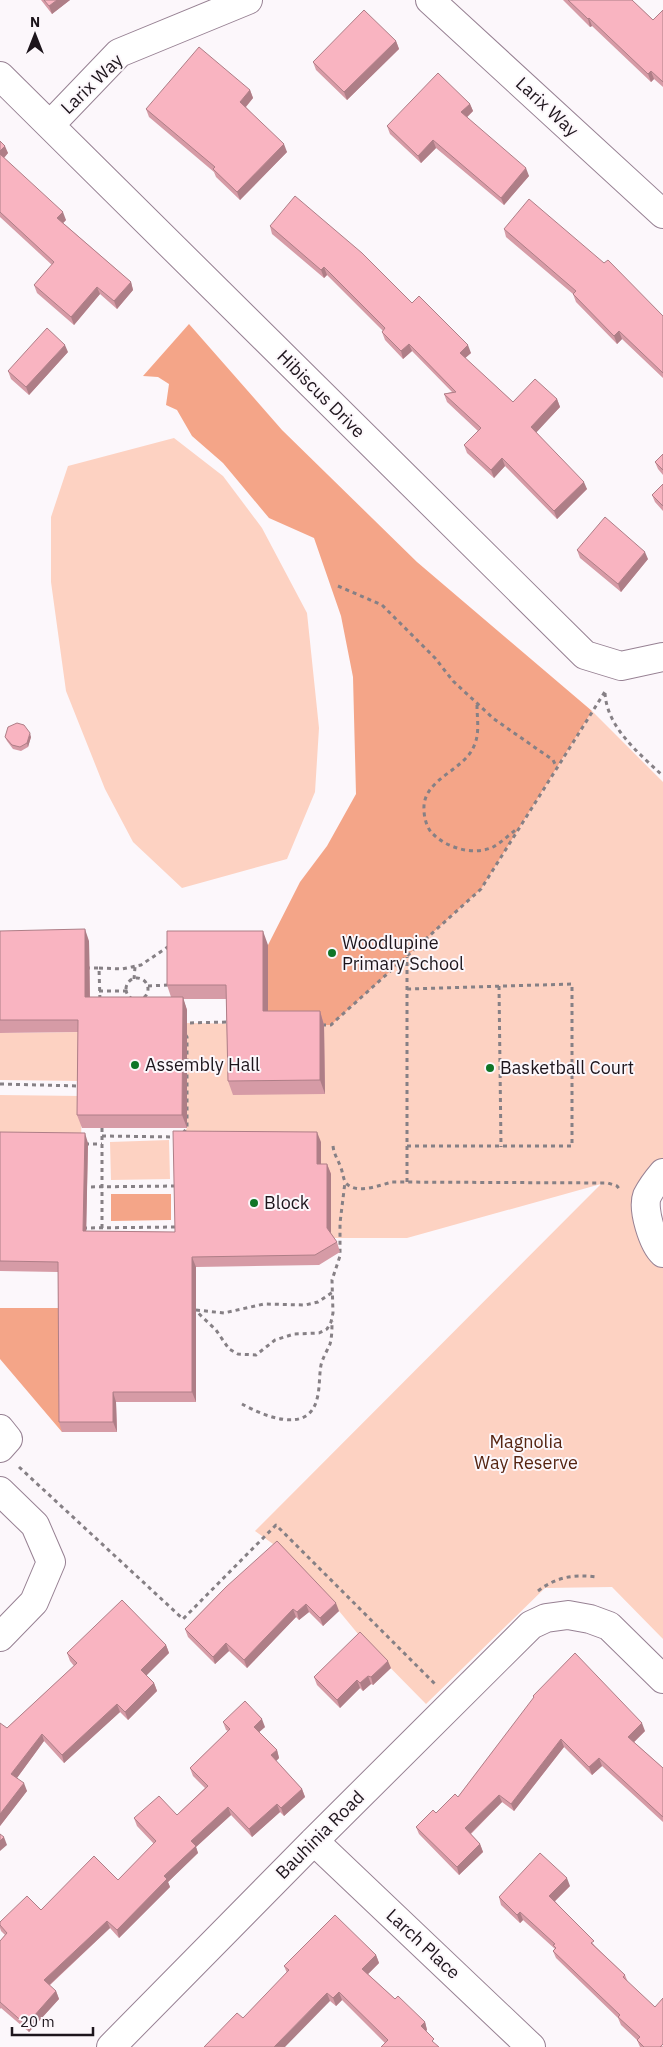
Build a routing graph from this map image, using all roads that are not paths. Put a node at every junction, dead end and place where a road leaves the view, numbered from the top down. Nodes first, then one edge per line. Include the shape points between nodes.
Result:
1 (248, 0) edge
2 (430, 0) edge
3 (0, 76) edge
4 (50, 125) junction
5 (663, 214) edge
6 (663, 657) edge
7 (663, 1173) edge
8 (663, 1253) edge
9 (0, 1429) edge
10 (7, 1455) edge
11 (0, 1491) edge
12 (0, 1637) edge
13 (663, 1679) edge
14 (314, 1841) junction
15 (111, 2047) edge
16 (531, 2047) edge

1 - 4 street, Larix Way via 119,54
2 - 5 street, Larix Way
3 - 4 street, Hibiscus Drive
4 - 6 street, Hibiscus Drive via 585,655 621,666
7 - 8 street via 646,1198 651,1234
9 - 10 street via 8,1439
11 - 12 street via 35,1525 50,1562 34,1602
13 - 14 street, Bauhinia Road via 609,1626 568,1615 546,1618 531,1625
14 - 15 street, Bauhinia Road
14 - 16 street, Larch Place

